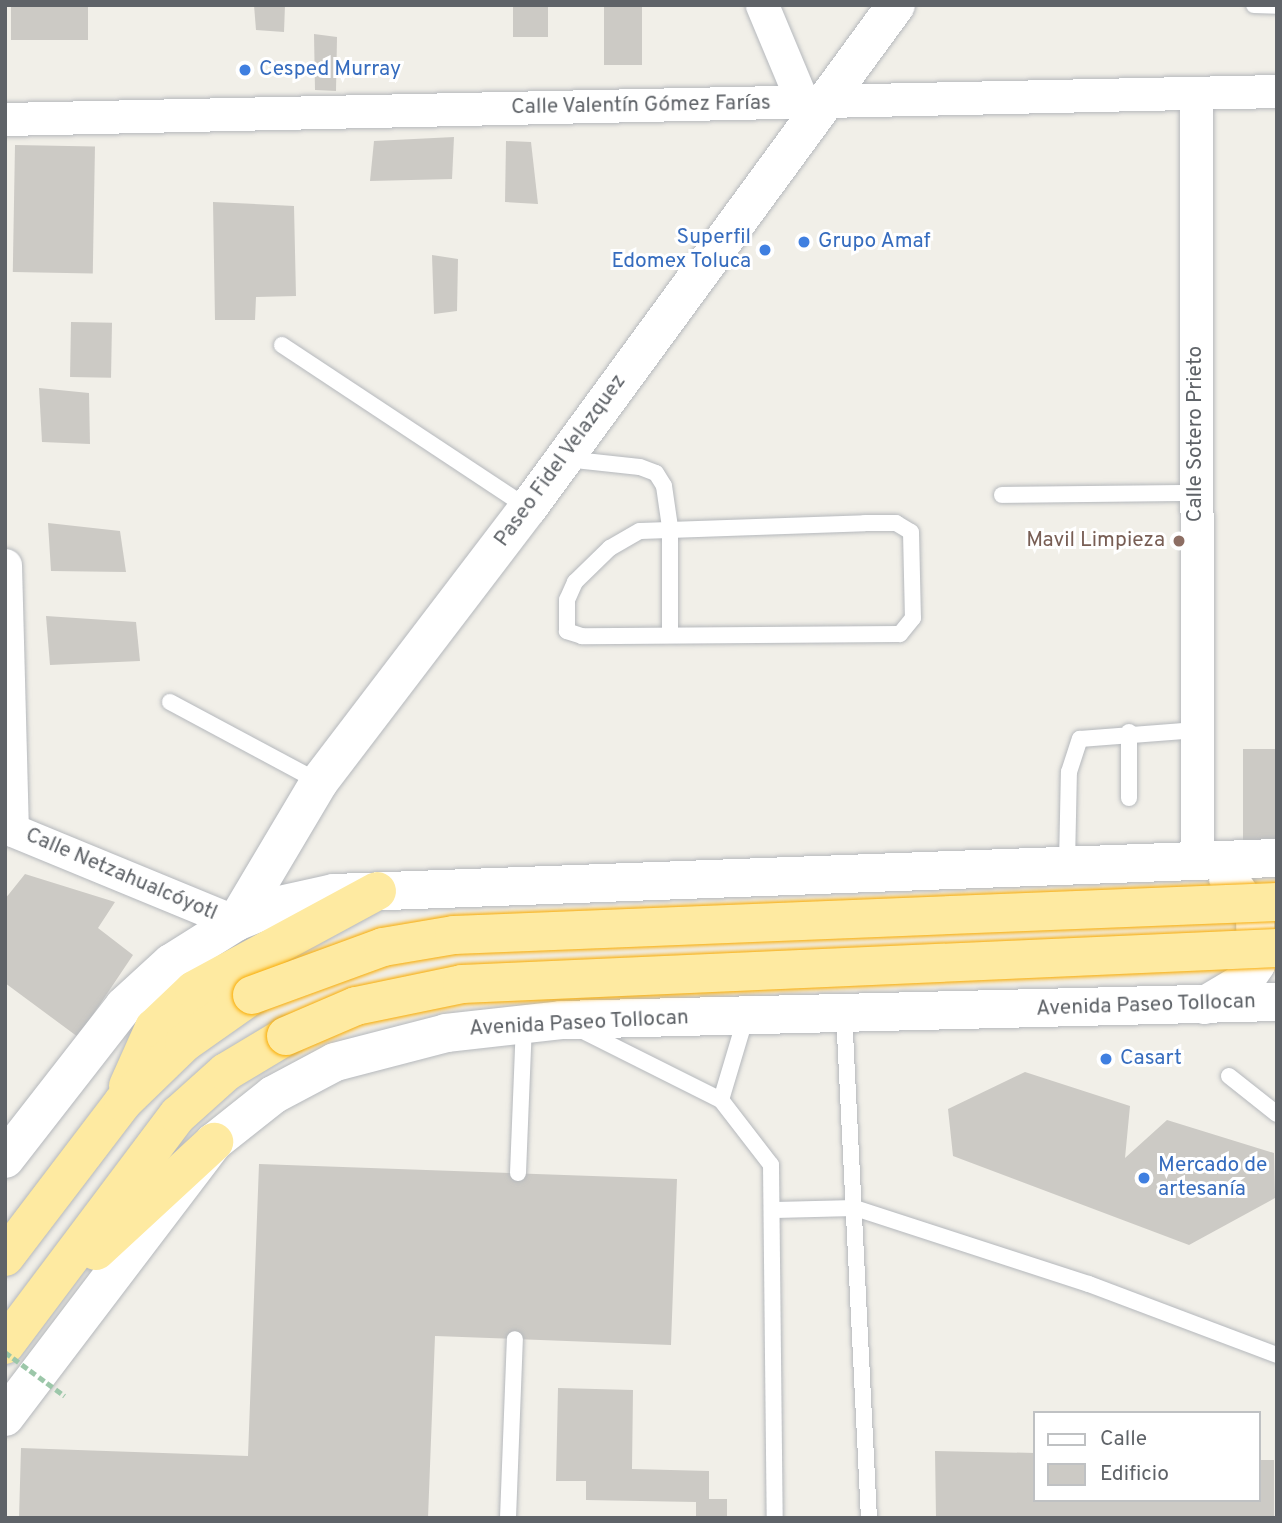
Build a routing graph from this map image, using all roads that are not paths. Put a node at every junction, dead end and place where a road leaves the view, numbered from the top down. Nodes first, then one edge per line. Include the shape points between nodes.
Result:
1 (762, 5) edge
2 (896, 5) edge
3 (1254, 5) edge
4 (1277, 6) edge
5 (1277, 91) edge
6 (1196, 93) junction
7 (813, 103) junction
8 (5, 119) edge
9 (282, 345) dead end
10 (564, 459) junction
11 (1197, 493) junction
12 (1002, 495) dead end
13 (528, 509) junction
14 (670, 527) junction
15 (5, 565) edge
16 (670, 635) junction
17 (170, 702) dead end
18 (1197, 730) junction
19 (1129, 732) junction
20 (319, 782) junction
21 (1129, 798) dead end
22 (9, 828) edge
23 (1277, 859) edge
24 (1197, 860) junction
25 (1067, 864) junction
26 (929, 869) junction
27 (377, 891) junction
28 (1277, 902) edge
29 (236, 922) junction
30 (1277, 948) edge
31 (1277, 1002) edge
32 (1205, 1005) junction
33 (901, 1012) junction
34 (844, 1013) junction
35 (746, 1016) junction
36 (543, 1021) junction
37 (1228, 1076) dead end
38 (721, 1100) junction
39 (123, 1102) junction
40 (1277, 1114) edge
41 (214, 1142) junction
42 (5, 1159) edge
43 (519, 1173) dead end
44 (855, 1208) junction
45 (775, 1210) junction
46 (5, 1257) edge
47 (30, 1311) junction
48 (515, 1339) dead end
49 (5, 1345) edge
50 (1277, 1355) edge
51 (5, 1417) edge
52 (508, 1518) edge
53 (775, 1518) edge
54 (869, 1518) edge

1 - 7 street
2 - 7 main road, Paseo Fidel Velazquez
3 - 4 lane
5 - 6 street, Calle Valentín Gómez Farías
6 - 7 street, Calle Valentín Gómez Farías
6 - 11 street, Calle Sotero Prieto
7 - 8 street, Calle Valentín Gómez Farías
7 - 10 main road, Paseo Fidel Velazquez
9 - 13 lane
10 - 13 main road, Paseo Fidel Velazquez
10 - 14 lane via 656,473 664,485
11 - 12 lane
11 - 18 street, Calle Sotero Prieto
13 - 20 main road, Paseo Fidel Velazquez
14 - 16 lane
14 - 16 lane via 640,531 610,548 576,582 564,623 573,635
14 - 16 lane via 896,523 911,532 913,618 900,634
15 - 22 street
17 - 20 lane
18 - 19 lane
18 - 24 street, Calle Sotero Prieto
19 - 21 lane
19 - 25 lane via 1080,739 1072,752
20 - 29 main road, Paseo Fidel Velazquez
22 - 29 street, Calle Netzahualcóyotl
23 - 24 main road
24 - 25 main road
24 - 32 main road via 1238,887 1258,931 1256,964 1244,982
25 - 26 main road
26 - 27 main road
26 - 33 main road via 895,891 875,926 873,966 889,1003
27 - 29 main road via 323,895
27 - 39 highway via 194,990 154,1028
28 - 39 highway, bridge via 454,935 383,947 252,995 184,1043
29 - 42 main road via 171,963 124,1006
30 - 47 highway, Avenida Paseo Tollocan, bridge via 462,984 356,1006 286,1036 226,1072 178,1115
31 - 32 main road, Avenida Paseo Tollocan
32 - 33 main road, Avenida Paseo Tollocan
33 - 34 main road, Avenida Paseo Tollocan
34 - 35 main road, Avenida Paseo Tollocan
34 - 44 lane
35 - 36 main road, Avenida Paseo Tollocan
35 - 38 lane
36 - 38 lane
36 - 41 main road, Avenida Paseo Tollocan via 408,1040 335,1062 273,1095
36 - 43 lane
37 - 40 lane
38 - 45 lane via 771,1164
39 - 46 highway
41 - 47 highway
41 - 51 main road, Avenida Paseo Tollocan
44 - 45 lane
44 - 50 lane via 1089,1284
44 - 54 lane
45 - 53 lane
47 - 49 highway, Avenida Paseo Tollocan
48 - 52 lane

